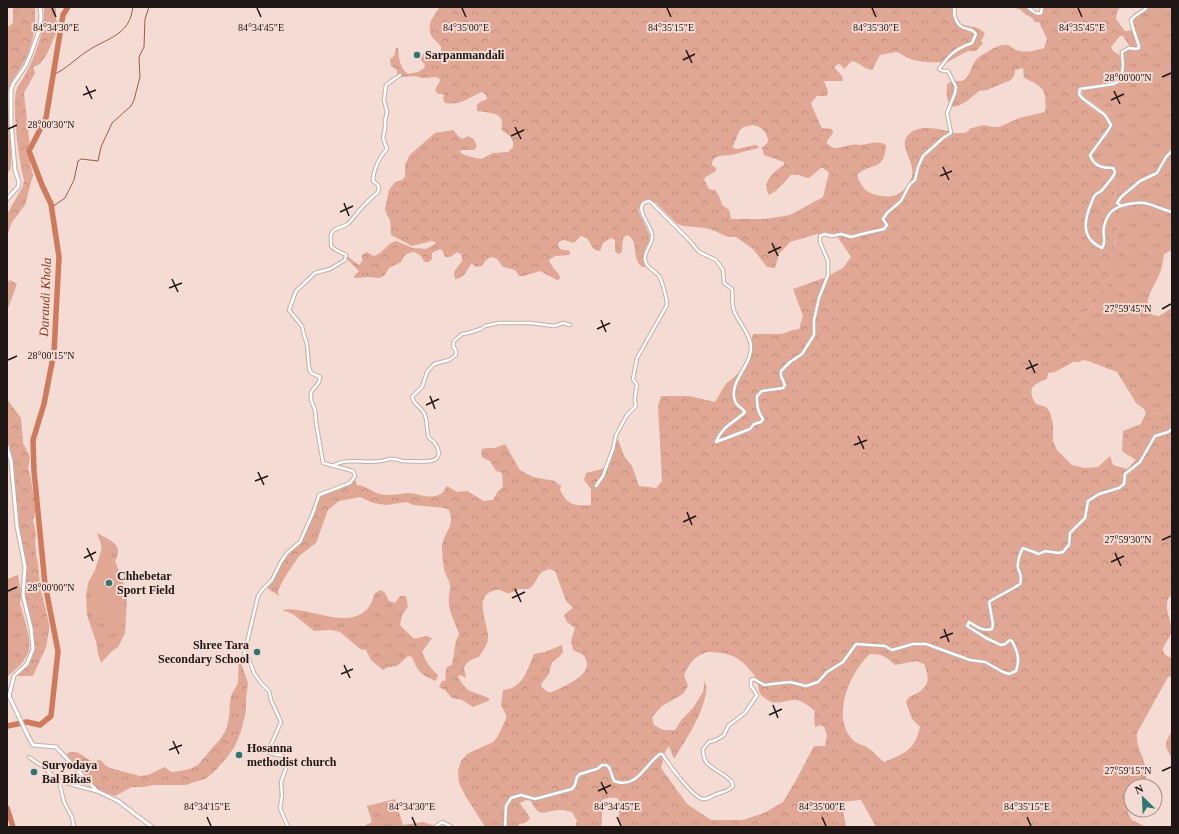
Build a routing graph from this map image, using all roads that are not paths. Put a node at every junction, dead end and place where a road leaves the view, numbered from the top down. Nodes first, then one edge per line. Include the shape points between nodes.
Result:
1 (40, 7) edge
2 (955, 7) edge
3 (1028, 7) edge
4 (1042, 7) edge
5 (1147, 7) edge
6 (400, 75) dead end
7 (1172, 151) edge
8 (7, 199) edge
9 (1123, 206) junction
10 (1172, 212) edge
11 (570, 325) dead end
12 (1172, 429) edge
13 (7, 446) edge
14 (332, 466) junction
15 (596, 486) dead end
16 (29, 757) dead end
17 (59, 781) junction
18 (97, 791) junction
19 (74, 827) edge
20 (152, 827) edge
21 (288, 827) edge
22 (435, 827) edge
23 (452, 827) edge
24 (505, 827) edge

1 - 8 street via 40,28 31,54 11,90 15,170 19,182 18,187
2 - 15 street via 954,12 959,24 976,34 972,43 959,48 940,68 948,71 956,87 948,113 951,133 923,156 915,180 901,201 883,219 888,225 884,229 851,237 841,234 820,236 828,261 828,275 819,298 814,320 814,335 802,354 781,371 785,386 762,391 758,396 756,405 763,419 750,429 716,442 731,422 744,412 734,400 735,386 750,358 751,345 733,308 732,289 724,283 723,270 716,260 699,252 653,204 649,201 642,205 642,213 652,235 645,256 646,264 660,278 667,305 637,358 633,374 637,385 634,396 636,406 616,435 603,476
3 - 4 street via 1039,14
5 - 9 street via 1131,20 1139,46 1122,52 1121,80 1114,84 1080,89 1082,98 1105,115 1111,125 1090,155 1096,165 1115,169 1114,176 1096,194 1085,219 1086,233 1097,246 1104,246 1104,227 1111,212
6 - 14 street via 386,85 384,100 387,112 383,138 388,149 383,153 373,174 373,181 379,188 378,192 348,224 331,234 331,246 335,251 346,255 345,260 330,269 315,273 296,291 289,310 302,326 311,373 320,377 311,392 311,400 315,410 323,463
7 - 9 street via 1157,173 1140,181 1121,197 1117,203
9 - 10 street via 1146,203
11 - 14 street via 498,323 462,334 454,341 456,355 434,364 427,372 422,386 412,397 413,402 423,411 429,438 436,442 439,449 436,458 430,461 393,459 340,462
12 - 24 street via 1155,436 1140,462 1125,474 1124,484 1088,501 1085,518 1070,533 1069,545 1063,552 1045,551 1038,554 1023,548 1018,564 1022,577 1020,584 989,602 992,629 980,629 969,622 967,626 1001,645 1012,641 1019,659 1016,672 1003,672 985,662 970,660 926,644 913,644 892,650 885,646 856,644 843,662 827,672 818,682 806,686 790,682 764,685 754,679 751,680 751,686 757,695 745,713 728,726 724,735 709,742 703,749 708,764 732,782 733,786 728,791 700,799 660,754 630,782 614,781 609,767 602,765 580,774 572,789 535,799 516,795 506,806
13 - 18 street via 25,567 23,595 32,628 33,649 27,664 14,676 9,696 33,745 56,747
14 - 21 street via 353,471 355,476 350,483 319,495 300,542 287,553 272,580 258,596 244,655 249,659 260,683 269,691 279,716 280,722 269,753 284,756 288,763 281,782 280,808
16 - 17 street
17 - 18 street
17 - 19 street
18 - 20 street via 118,801
22 - 23 street via 442,822

